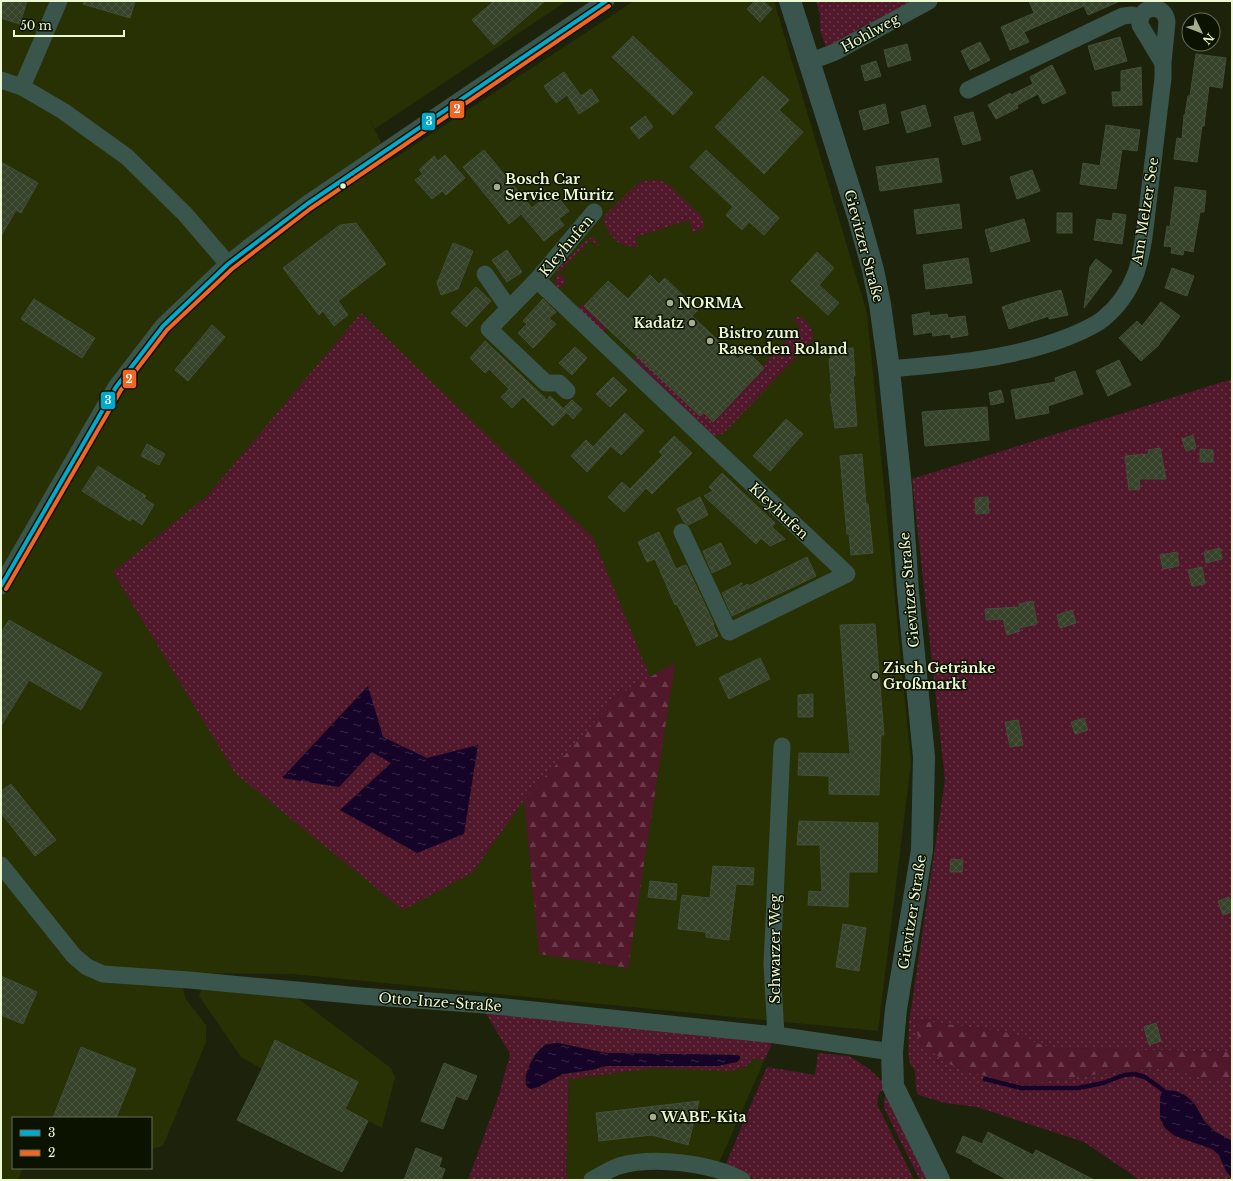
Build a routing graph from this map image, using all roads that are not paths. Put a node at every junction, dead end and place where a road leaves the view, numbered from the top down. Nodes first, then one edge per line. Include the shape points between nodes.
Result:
1 (59, 1) edge
2 (606, 1) edge
3 (790, 1) edge
4 (929, 1) edge
5 (1141, 17) junction
6 (809, 62) junction
7 (1163, 63) junction
8 (1, 80) edge
9 (22, 87) junction
10 (968, 90) dead end
11 (594, 212) dead end
12 (228, 264) junction
13 (485, 274) dead end
14 (537, 280) junction
15 (510, 307) junction
16 (889, 369) junction
17 (567, 391) dead end
18 (682, 532) dead end
19 (1, 586) edge
20 (782, 746) dead end
21 (1, 865) edge
22 (776, 1035) junction
23 (892, 1052) junction
24 (592, 1180) edge
25 (742, 1180) edge
26 (939, 1180) edge

1 - 9 street
2 - 12 street via 307,204
3 - 6 main road, Gievitzer Straße
4 - 6 street, Hohlweg via 835,52
5 - 7 street via 1141,28
5 - 7 street, Am Melzer See via 1146,10 1154,8 1161,10 1166,16
5 - 10 street, Am Melzer See via 1123,16
6 - 16 main road, Gievitzer Straße via 873,270
7 - 16 street, Am Melzer See via 1140,258 1129,288 1112,311 1076,334 1029,349 986,358
8 - 9 street
9 - 12 street via 63,111 127,157 185,214
11 - 14 street, Kleyhufen
12 - 19 street via 163,326 116,387
13 - 15 street
14 - 15 street, Kleyhufen
14 - 18 street, Kleyhufen via 847,574 729,632
15 - 17 street, Kleyhufen via 489,329 546,383 558,383
16 - 23 main road, Gievitzer Straße via 924,757 922,850 896,1009
20 - 22 street, Schwarzer Weg via 772,964
21 - 22 street, Otto-Inze-Straße via 74,956 87,967 103,974 484,1005
22 - 23 street
23 - 26 main road, Gievitzer Straße via 893,1086
24 - 25 street via 619,1166 659,1161 719,1171

